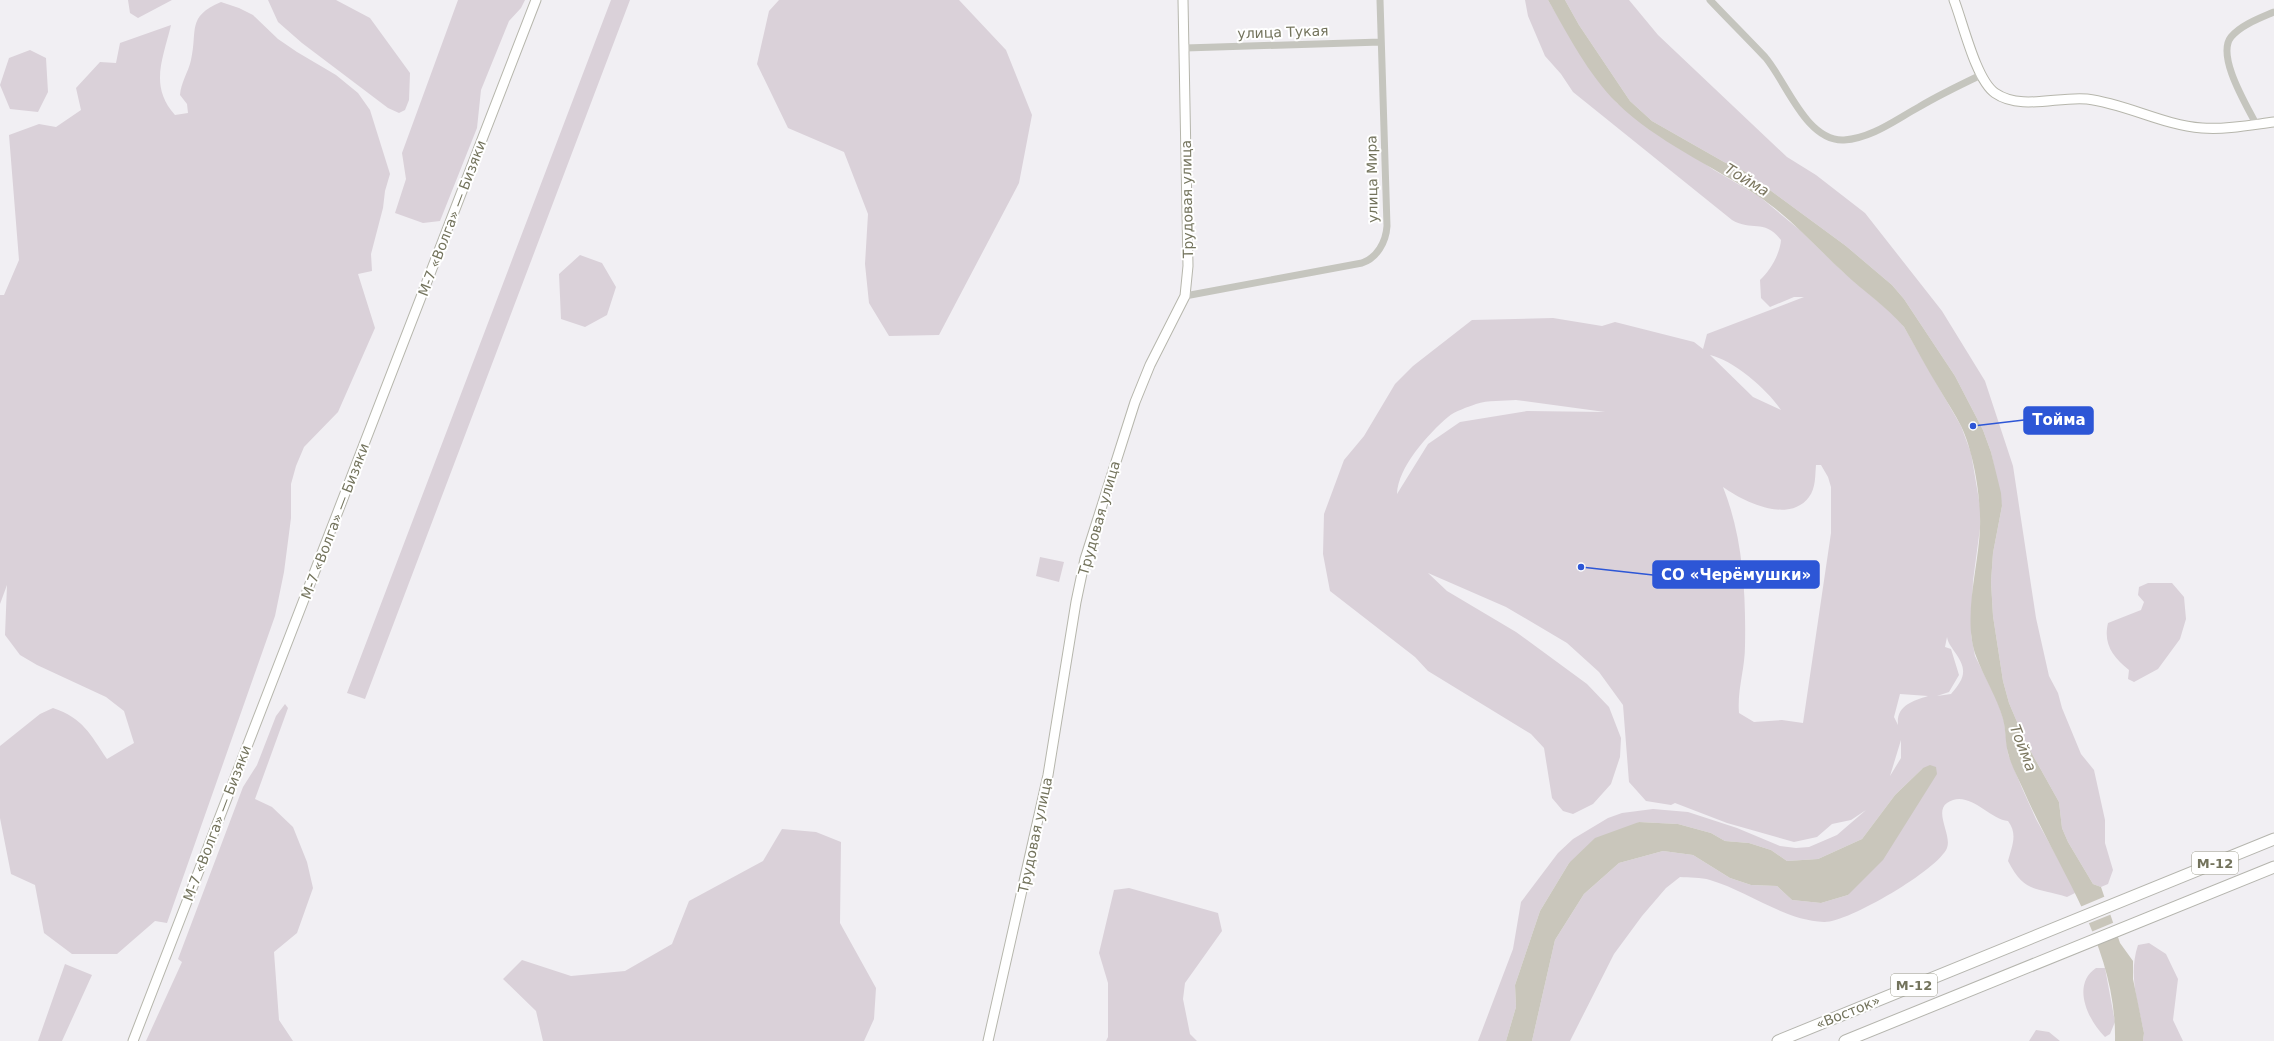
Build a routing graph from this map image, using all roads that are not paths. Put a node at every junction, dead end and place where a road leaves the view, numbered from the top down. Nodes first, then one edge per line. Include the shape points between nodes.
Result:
1 (536, 0) edge
2 (1183, 0) edge
3 (1380, 0) edge
4 (1710, 0) edge
5 (1954, 0) edge
6 (2274, 12) edge
7 (1381, 42) junction
8 (1185, 48) junction
9 (1981, 75) junction
10 (2274, 122) edge
11 (2256, 124) junction
12 (1185, 296) junction
13 (2274, 839) edge
14 (2274, 867) edge
15 (133, 1041) edge
16 (988, 1041) edge
17 (1778, 1041) edge
18 (1846, 1041) edge

1 - 15 street, М-7 «Волга» — Бизяки
2 - 8 street, Трудовая улица
3 - 7 street, улица Мира
4 - 9 street via 1765,57 1808,121 1824,134 1837,139 1852,139 1877,131
5 - 9 street
6 - 11 street via 2231,37 2226,47 2236,84
7 - 8 street, улица Тукая
7 - 12 street, улица Мира via 1387,226 1377,252 1362,263
8 - 12 street, Трудовая улица via 1188,266
9 - 11 street via 1995,93 2013,101 2101,101 2167,122 2204,128
10 - 11 street
12 - 16 street, Трудовая улица via 1150,365 1135,402 1087,553 1076,602 1048,775
13 - 17 main road, «Восток» / М-12
14 - 18 main road, «Восток» / М-12

